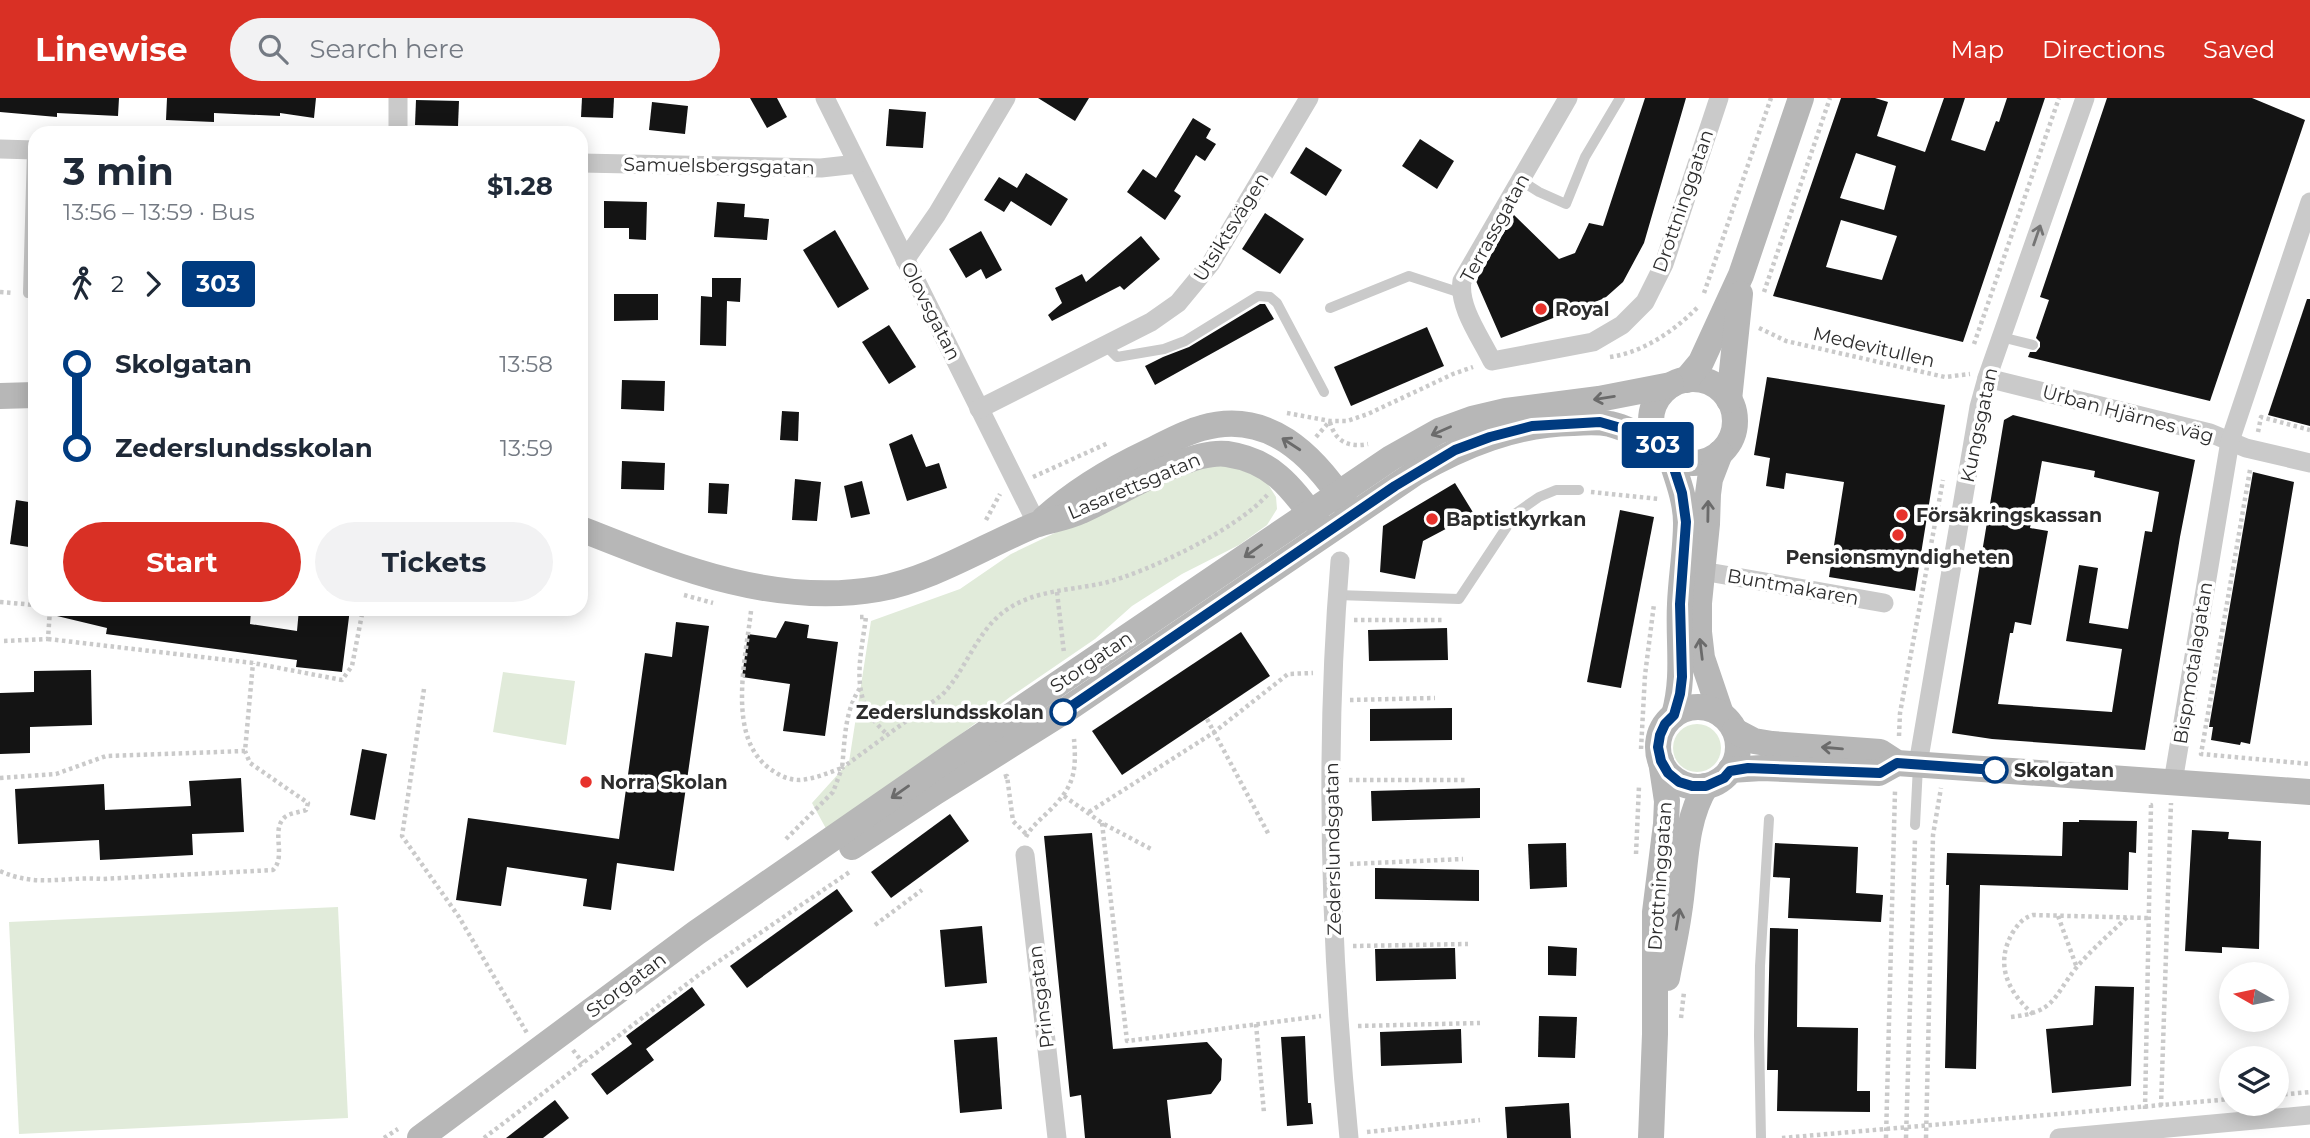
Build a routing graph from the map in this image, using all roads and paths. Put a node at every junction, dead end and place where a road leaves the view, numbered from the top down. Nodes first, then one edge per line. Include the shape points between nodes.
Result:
1 (398, 98) edge
2 (825, 98) edge
3 (1006, 98) edge
4 (1309, 98) edge
5 (1568, 98) edge
6 (1620, 98) edge
7 (1719, 98) edge
8 (1771, 98) edge
9 (1801, 98) edge
10 (1830, 98) edge
11 (2059, 98) edge
12 (2085, 98) edge
13 (398, 126) edge
14 (0, 149) edge
15 (28, 150) edge
16 (588, 163) edge
17 (857, 164) junction
18 (1520, 180) junction
19 (2310, 202) edge
20 (905, 260) junction
21 (28, 273) edge
22 (1741, 275) junction
23 (27, 293) dead end
24 (1461, 293) junction
25 (1764, 296) dead end
26 (1330, 308) dead end
27 (1698, 308) dead end
28 (1760, 317) dead end
29 (2001, 337) junction
30 (1974, 344) dead end
31 (1105, 345) junction
32 (2033, 345) dead end
33 (1492, 361) junction
34 (1987, 378) junction
35 (1678, 382) junction
36 (1324, 392) dead end
37 (28, 395) edge
38 (0, 396) edge
39 (1729, 400) junction
40 (979, 409) junction
41 (1283, 412) dead end
42 (1330, 421) junction
43 (2230, 441) junction
44 (1109, 443) dead end
45 (1665, 451) junction
46 (1303, 452) junction
47 (1720, 453) junction
48 (2310, 463) edge
49 (2251, 464) dead end
50 (1281, 479) junction
51 (1017, 485) junction
52 (1579, 490) joint
53 (1662, 490) dead end
54 (1345, 504) junction
55 (1309, 512) junction
56 (1037, 524) junction
57 (984, 526) dead end
58 (588, 532) edge
59 (1325, 533) junction
60 (1340, 561) dead end
61 (1702, 570) junction
62 (1057, 592) junction
63 (1337, 595) junction
64 (0, 602) edge
65 (1884, 603) dead end
66 (28, 604) edge
67 (751, 611) dead end
68 (50, 616) edge
69 (362, 616) edge
70 (866, 617) dead end
71 (1336, 620) junction
72 (1444, 620) dead end
73 (48, 639) junction
74 (4, 641) dead end
75 (1064, 659) dead end
76 (253, 663) junction
77 (1332, 672) junction
78 (860, 688) junction
79 (424, 690) dead end
80 (1435, 698) dead end
81 (1331, 700) junction
82 (1674, 715) junction
83 (1207, 719) dead end
84 (1728, 722) junction
85 (1213, 733) junction
86 (887, 734) junction
87 (1074, 739) dead end
88 (245, 751) junction
89 (1661, 761) junction
90 (2310, 764) edge
91 (1919, 765) junction
92 (842, 768) junction
93 (1730, 771) junction
94 (0, 778) edge
95 (999, 779) dead end
96 (1330, 780) junction
97 (1465, 780) dead end
98 (2146, 782) junction
99 (2173, 782) junction
100 (1706, 786) junction
101 (2310, 792) edge
102 (1064, 796) junction
103 (1089, 812) junction
104 (1769, 819) dead end
105 (1102, 823) junction
106 (1915, 825) joint
107 (1027, 835) junction
108 (1269, 835) dead end
109 (783, 842) dead end
110 (1151, 849) dead end
111 (1025, 855) joint
112 (1463, 859) dead end
113 (1331, 865) junction
114 (853, 870) dead end
115 (0, 871) edge
116 (922, 890) dead end
117 (2058, 916) junction
118 (2127, 917) junction
119 (2148, 918) junction
120 (875, 925) dead end
121 (1468, 944) dead end
122 (1335, 947) junction
123 (2077, 968) junction
124 (2033, 1014) junction
125 (2011, 1017) dead end
126 (1339, 1020) junction
127 (1480, 1023) dead end
128 (1256, 1024) junction
129 (538, 1026) dead end
130 (527, 1034) junction
131 (1655, 1034) junction
132 (517, 1041) dead end
133 (2310, 1092) edge
134 (2289, 1094) edge
135 (2219, 1100) edge
136 (2161, 1105) junction
137 (2145, 1106) junction
138 (1264, 1113) dead end
139 (2310, 1115) edge
140 (1480, 1120) dead end
141 (1926, 1125) junction
142 (1906, 1126) junction
143 (2153, 1129) junction
144 (413, 1130) edge
145 (1349, 1136) edge
146 (384, 1138) edge
147 (451, 1138) edge
148 (484, 1138) edge
149 (1057, 1138) edge
150 (1651, 1138) edge
151 (1761, 1138) edge
152 (1782, 1138) edge
153 (1906, 1138) edge
154 (1926, 1138) edge
155 (2059, 1138) edge

1 - 13 street
2 - 17 street, Olovsgatan
3 - 20 street
4 - 31 street, Utsiktsvägen via 1190,291 1151,322
5 - 18 street, Terrassgatan
6 - 18 lane via 1585,157 1566,204
7 - 33 street, Drottninggatan via 1664,264 1644,302 1622,325 1593,342
8 - 27 path
9 - 22 main road
10 - 25 path
11 - 30 path
29 -> 12 street, Kungsgatan
14 - 15 street
16 - 17 street, Samuelsbergsgatan via 821,168
17 - 20 street, Olovsgatan
18 - 24 street, Terrassgatan via 1468,268
19 - 43 street, Bispmotalagatan
20 - 40 street, Olovsgatan
21 - 23 lane
22 - 35 main road via 1701,362
22 - 39 main road
24 - 26 lane via 1409,276
24 - 33 street, Terrassgatan
28 - 34 path, Medevitullen via 1758,327 1786,341 1945,377 1966,373
29 - 32 lane
29 - 34 street, Kungsgatan
31 - 36 lane via 1117,357 1164,349 1258,296 1270,297
31 - 40 street, Utsiktsvägen
33 - 42 path via 1368,414
34 - 43 street, Urban Hjärnes väg
34 - 91 street, Kungsgatan
35 - 39 main road via 1706,381
35 - 45 main road via 1655,402 1652,413 1651,425
35 -> 54 main road, Storgatan via 1630,394 1506,411 1439,430 1391,458
37 - 38 main road
39 - 47 main road via 1733,434
40 - 51 street, Olovsgatan
41 - 42 path
42 - 46 path
43 - 48 street, Urban Hjärnes väg
43 - 99 street, Bispmotalagatan
44 - 51 path
45 - 47 main road via 1695,463
45 - 54 main road, Storgatan via 1631,431 1600,422 1532,426 1455,450
45 - 82 main road via 1682,493 1686,522 1680,604 1682,677
46 - 54 main road, Lasarettsgatan
46 -> 56 main road, Lasarettsgatan via 1259,428 1222,424 1201,428 1070,495
61 -> 47 main road via 1709,487
49 - 90 path via 2201,754
50 - 55 main road, Lasarettsgatan
50 - 56 main road, Lasarettsgatan via 1268,467 1248,459 1211,454 1190,458 1077,513
50 - 62 path via 1237,521 1158,563 1105,583
51 - 56 street, Olovsgatan
51 - 57 path via 1001,493
52 - 53 path via 1667,500
52 - 63 lane via 1556,490 1516,513 1459,599
54 - 55 main road, Storgatan
54 - 59 main road, Storgatan
55 - 59 main road, Lasarettsgatan
55 -> 144 main road, Storgatan
56 - 58 main road, Lasarettsgatan via 917,578 879,589 804,593 724,581
59 - 147 main road, Storgatan via 717,940
60 - 63 street, Zederslundsgatan
61 - 65 street, Buntmakaren
84 -> 61 main road via 1702,658
62 - 75 path
62 - 86 path via 1030,598 998,616 955,682
63 - 71 street, Zederslundsgatan
64 - 66 path
67 - 92 path via 741,703 757,758 782,777 798,780
68 - 73 path
69 - 76 path via 352,666 342,680
70 - 78 path
71 - 72 path
71 - 77 street, Zederslundsgatan
73 - 74 path
73 - 76 path
76 - 88 path
77 - 81 street, Zederslundsgatan
77 - 85 path via 1288,674
78 - 86 path via 872,721
78 - 92 path via 848,712
79 - 130 path via 402,836 459,917
80 - 81 path
81 - 96 street, Zederslundsgatan
82 - 84 main road via 1697,707
82 - 89 main road via 1660,735
83 - 85 path
91 -> 84 main road via 1880,752 1754,741
84 - 93 main road via 1738,751
85 - 103 path
85 - 108 path
86 - 92 path
87 - 102 path via 1074,775
88 - 94 path via 106,756 56,774
88 - 115 path via 250,763 308,803 306,810 282,821 280,856 273,870 82,877 58,882
89 - 100 main road via 1679,782
89 - 131 main road, Drottninggatan via 1667,813 1655,912
91 - 93 main road via 1880,773
91 - 98 main road
91 - 106 lane
91 - 141 path via 1933,835
92 - 109 path via 833,792
93 - 100 main road
95 - 107 path via 1007,776 1013,821
96 - 97 path
96 - 113 street, Zederslundsgatan
98 - 99 main road
98 - 119 path via 2145,804 2151,805
99 - 101 main road
99 - 136 path
131 -> 100 main road, Drottninggatan via 1679,914 1690,827
102 - 103 path
102 - 107 path
103 - 105 path
104 - 151 lane via 1760,977
105 - 110 path
105 - 128 path via 1127,1041
106 - 142 path
107 - 111 path
111 - 149 street, Prinsgatan
112 - 113 path
113 - 122 street, Zederslundsgatan
114 - 148 path via 700,974
116 - 120 path
117 - 118 path
117 - 123 path
117 - 124 path via 2025,917 2004,954 2003,968 2014,995
118 - 119 path
118 - 123 path
119 - 137 path
121 - 122 path
122 - 126 street, Zederslundsgatan
123 - 124 path via 2060,994
124 - 125 path
126 - 127 path
126 - 128 path
126 - 145 street, Zederslundsgatan
128 - 138 path
129 - 130 path
130 - 132 path
131 - 150 main road, Drottninggatan
133 - 134 path
135 - 136 path
136 - 137 path
136 - 143 path
137 - 141 path
137 - 143 path
139 - 143 street
140 - 145 path
141 - 142 path
141 - 154 path
142 - 152 path
142 - 153 path
143 - 155 street
144 - 146 path

